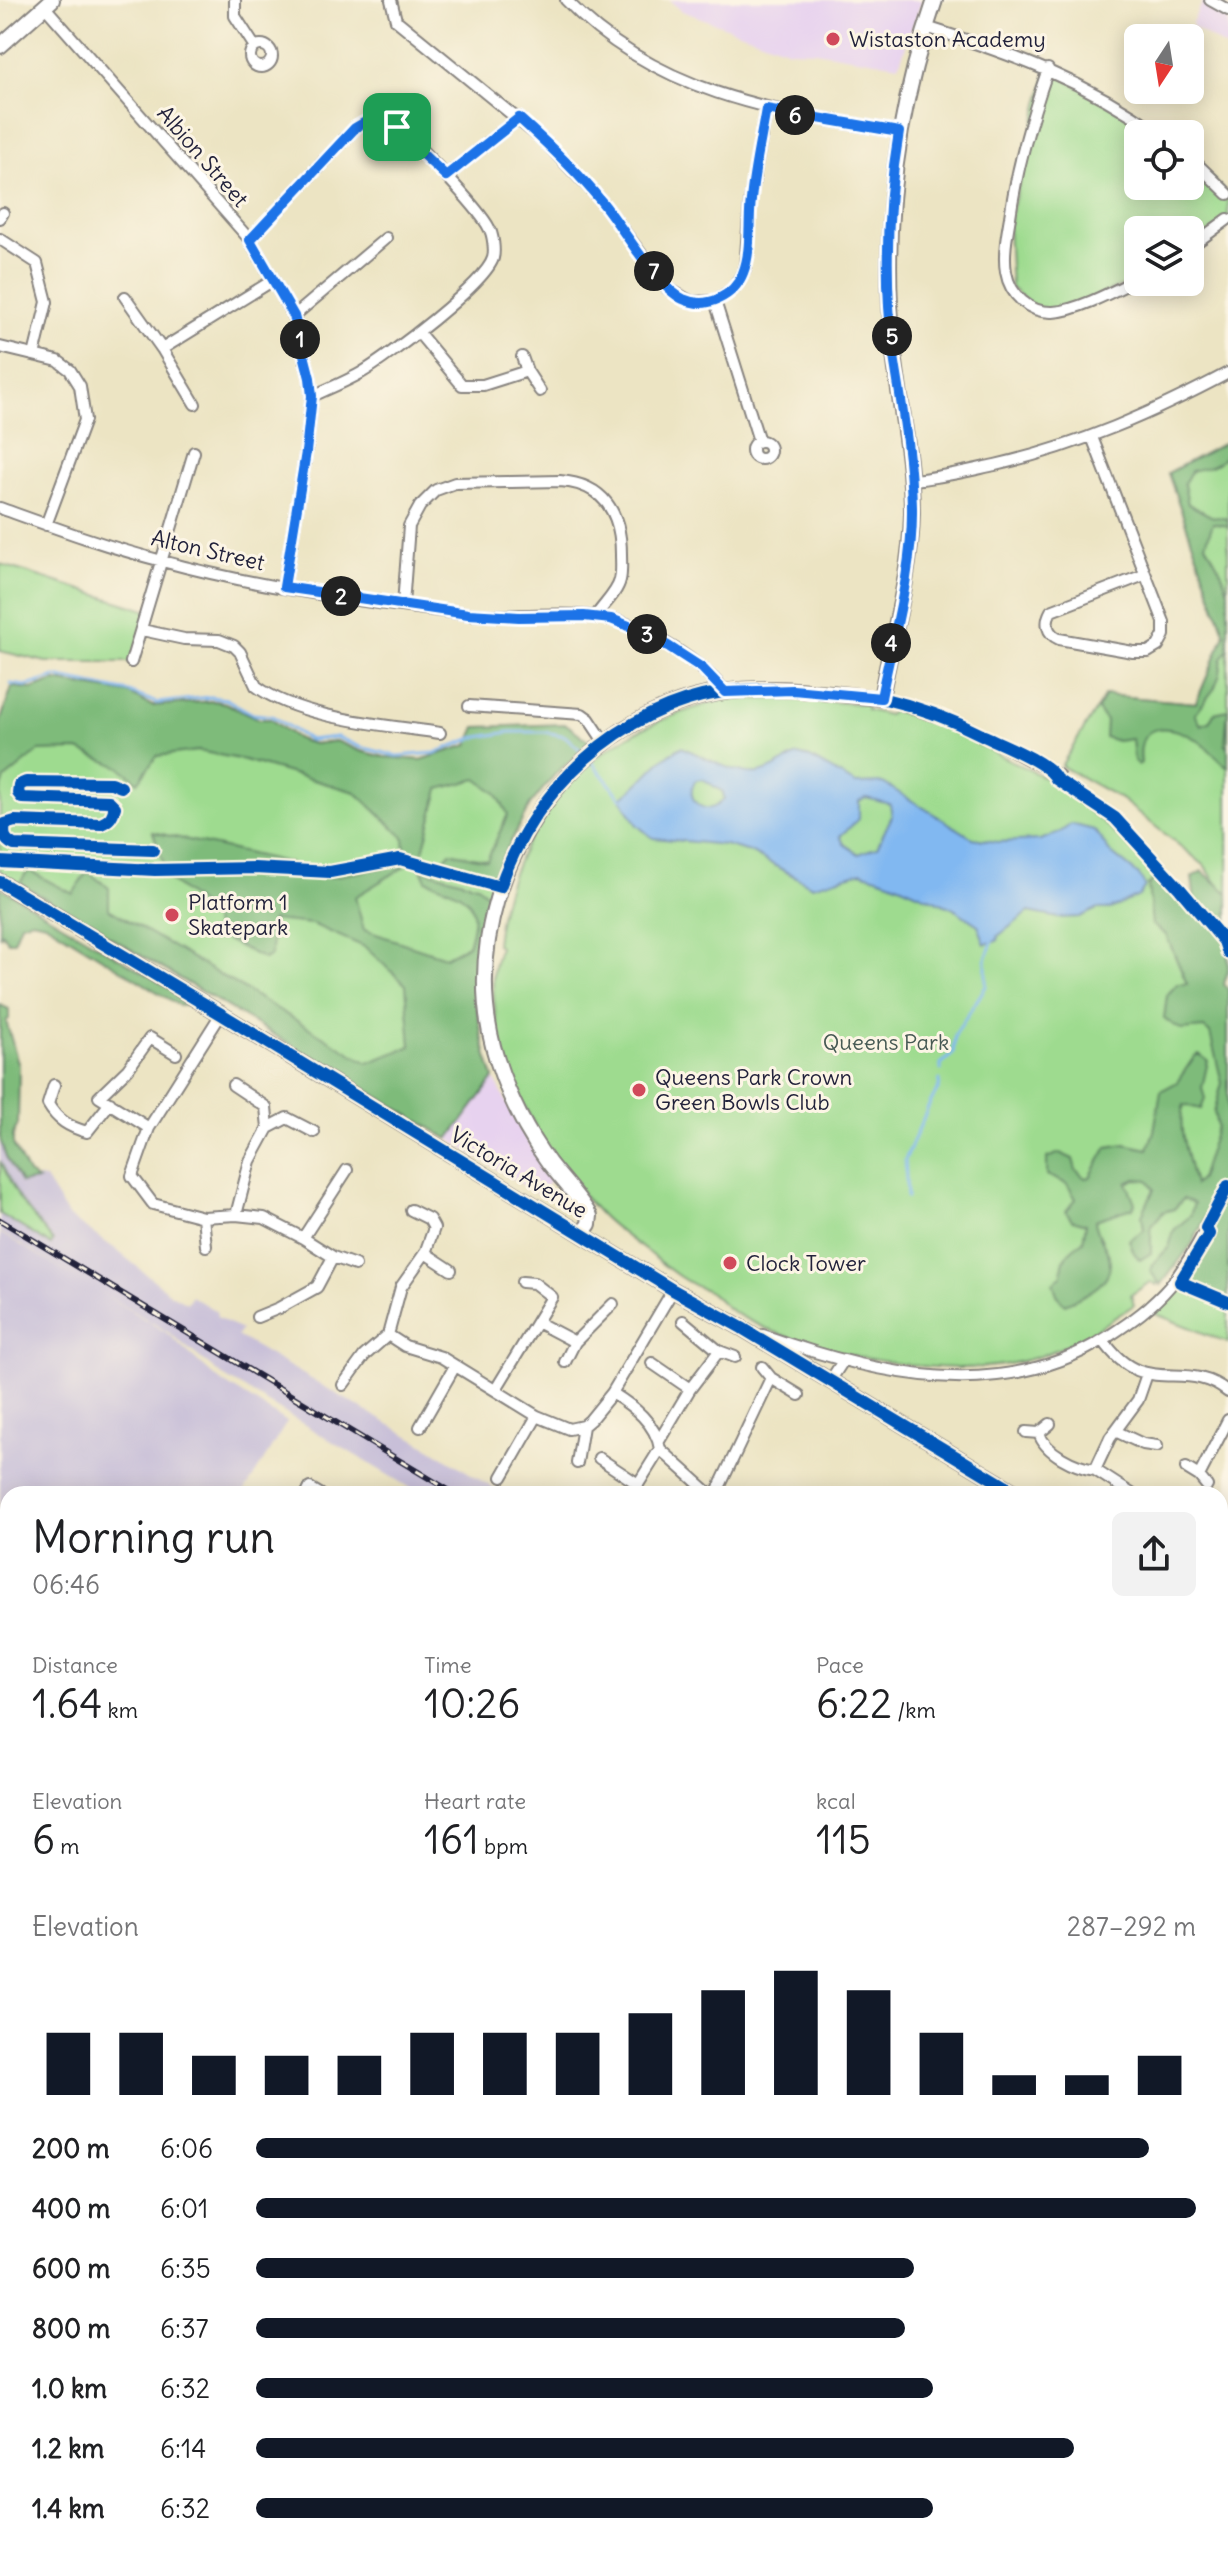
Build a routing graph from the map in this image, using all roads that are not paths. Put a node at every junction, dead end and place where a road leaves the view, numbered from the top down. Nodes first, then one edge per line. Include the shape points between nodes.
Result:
1 (235, 0) edge
2 (391, 0) edge
3 (566, 0) edge
4 (935, 0) edge
5 (1210, 0) edge
6 (48, 3) edge
7 (1228, 10) edge
8 (926, 27) junction
9 (0, 46) edge
10 (255, 47) dead end
11 (1048, 69) junction
12 (766, 109) junction
13 (519, 118) junction
14 (1139, 120) edge
15 (899, 132) junction
16 (1204, 169) edge
17 (446, 176) junction
18 (1227, 190) edge
19 (1228, 219) edge
20 (1204, 237) edge
21 (386, 238) dead end
22 (0, 239) edge
23 (250, 240) junction
24 (272, 281) junction
25 (1124, 285) edge
26 (125, 297) dead end
27 (715, 301) junction
28 (294, 316) junction
29 (418, 332) junction
30 (0, 347) edge
31 (162, 349) junction
32 (34, 355) junction
33 (522, 357) dead end
34 (527, 371) junction
35 (1228, 373) edge
36 (540, 391) dead end
37 (312, 396) junction
38 (195, 404) dead end
39 (1092, 437) junction
40 (759, 441) dead end
41 (194, 452) dead end
42 (911, 480) junction
43 (0, 508) edge
44 (46, 525) junction
45 (162, 561) junction
46 (1144, 575) junction
47 (284, 587) junction
48 (403, 605) junction
49 (596, 616) junction
50 (142, 630) junction
51 (131, 662) dead end
52 (725, 692) junction
53 (881, 698) junction
54 (469, 706) dead end
55 (440, 733) dead end
56 (600, 747) junction
57 (1058, 775) dead end
58 (0, 882) edge
59 (221, 1014) junction
60 (176, 1054) dead end
61 (54, 1085) dead end
62 (233, 1085) dead end
63 (110, 1103) junction
64 (149, 1128) junction
65 (268, 1128) junction
66 (314, 1132) dead end
67 (347, 1170) dead end
68 (1228, 1186) edge
69 (411, 1210) dead end
70 (236, 1215) junction
71 (203, 1217) junction
72 (582, 1234) junction
73 (303, 1238) junction
74 (206, 1246) dead end
75 (425, 1253) junction
76 (333, 1257) junction
77 (355, 1265) dead end
78 (451, 1270) dead end
79 (522, 1282) dead end
80 (673, 1290) junction
81 (613, 1304) dead end
82 (257, 1317) dead end
83 (683, 1321) dead end
84 (537, 1322) junction
85 (742, 1328) junction
86 (388, 1335) junction
87 (1103, 1340) junction
88 (575, 1342) junction
89 (719, 1351) junction
90 (735, 1357) dead end
91 (843, 1361) junction
92 (565, 1362) dead end
93 (652, 1363) dead end
94 (455, 1366) junction
95 (762, 1367) dead end
96 (1147, 1374) junction
97 (771, 1378) junction
98 (830, 1381) junction
99 (343, 1385) dead end
100 (496, 1389) junction
101 (690, 1389) junction
102 (1228, 1392) edge
103 (612, 1393) junction
104 (799, 1395) dead end
105 (537, 1416) junction
106 (1228, 1420) edge
107 (1050, 1424) dead end
108 (583, 1426) junction
109 (420, 1427) dead end
110 (1115, 1431) junction
111 (1026, 1432) dead end
112 (1039, 1433) junction
113 (659, 1445) junction
114 (1157, 1446) dead end
115 (599, 1458) dead end
116 (577, 1463) dead end
117 (1186, 1468) dead end
118 (1095, 1470) junction
119 (1199, 1476) junction
120 (502, 1477) dead end
121 (632, 1486) edge
122 (637, 1486) edge
123 (704, 1486) edge
124 (717, 1486) edge
125 (1002, 1486) edge
126 (1120, 1486) edge
127 (1207, 1486) dead end

1 - 10 street via 235,16
2 - 13 street via 396,20
3 - 12 street via 638,57 689,83
4 - 8 street
5 - 7 street
6 - 9 street
6 - 23 street, Albion Street
8 - 11 street
8 - 15 street
11 - 14 street
11 - 25 street via 1013,194 1005,261 1008,281 1028,306 1055,312
12 - 15 street
12 - 27 street via 745,269 734,288
13 - 17 street
13 - 27 street via 598,197 667,288 692,302
15 - 42 street via 890,193 888,282
16 - 18 street
17 - 23 street via 397,127 367,121
17 - 29 street via 491,230 494,256 484,274
19 - 20 street
21 - 28 street
22 - 32 street via 37,263 47,302
23 - 24 street, Albion Street
24 - 28 street, Albion Street
24 - 31 street
26 - 31 street
27 - 40 street
28 - 37 street, Albion Street
29 - 34 street via 462,385 483,385
29 - 37 street via 363,372
30 - 32 street
31 - 38 street
32 - 44 street via 58,361 75,376 85,420
33 - 34 street
34 - 36 street
35 - 39 street
37 - 47 street, Albion Street
39 - 42 street via 1031,457
39 - 46 street
41 - 45 street
42 - 53 street via 909,552
43 - 44 street, Alton Street
44 - 45 street, Alton Street
45 - 47 street, Alton Street
45 - 50 street
46 - 46 street via 1165,628 1154,649 1133,652 1050,633 1051,611
47 - 48 street, Alton Street
48 - 49 street, Alton Street via 496,616
48 - 49 street via 409,526 436,490 455,483 560,481 591,488 619,523 621,579
49 - 52 street, Alton Street via 649,635 702,668
50 - 51 street
50 - 55 street via 227,642 240,652 256,686 301,706
52 - 53 street via 793,690
52 - 56 street via 668,709
53 - 57 street via 963,725
54 - 56 street via 582,714
56 - 72 street via 541,807 508,866 492,916 486,985 490,1033 505,1083 530,1135 590,1216
58 - 59 street, Victoria Avenue
59 - 64 street
59 - 72 street, Victoria Avenue
60 - 63 street via 150,1038 99,1097
61 - 63 street via 48,1104 70,1127 87,1132
62 - 65 street via 266,1107
63 - 64 street
64 - 71 street via 132,1176 153,1204
65 - 66 street via 287,1118
65 - 70 street via 250,1161
67 - 73 street
68 - 87 street via 1174,1281 1135,1319
69 - 75 street via 429,1219 434,1228
70 - 71 street
70 - 73 street via 264,1218
71 - 74 street
72 - 80 street, Victoria Avenue
73 - 76 street
75 - 78 street
75 - 86 street via 401,1287
76 - 77 street
76 - 82 street via 317,1287
79 - 84 street via 534,1283 552,1297
80 - 85 street, Victoria Avenue
80 - 103 street
81 - 88 street
83 - 89 street
84 - 88 street
84 - 100 street
85 - 91 street
85 - 98 street, Victoria Avenue
86 - 94 street
86 - 99 street
87 - 91 street via 1050,1365 995,1376 920,1376
87 - 96 street via 1124,1364
88 - 92 street
89 - 90 street
89 - 101 street
91 - 98 street
93 - 101 street
94 - 100 street
94 - 109 street
95 - 97 street
96 - 102 street via 1194,1378
96 - 110 street via 1138,1400
97 - 104 street
97 - 124 street
98 - 125 street, Victoria Avenue
100 - 105 street
101 - 113 street
103 - 108 street
103 - 113 street via 637,1408
105 - 108 street via 569,1429
105 - 120 street
106 - 119 street
107 - 112 street
108 - 116 street
110 - 114 street
110 - 118 street
111 - 112 street
112 - 118 street via 1060,1456
113 - 122 street
113 - 123 street
115 - 121 street
117 - 119 street
118 - 126 street
119 - 127 street

